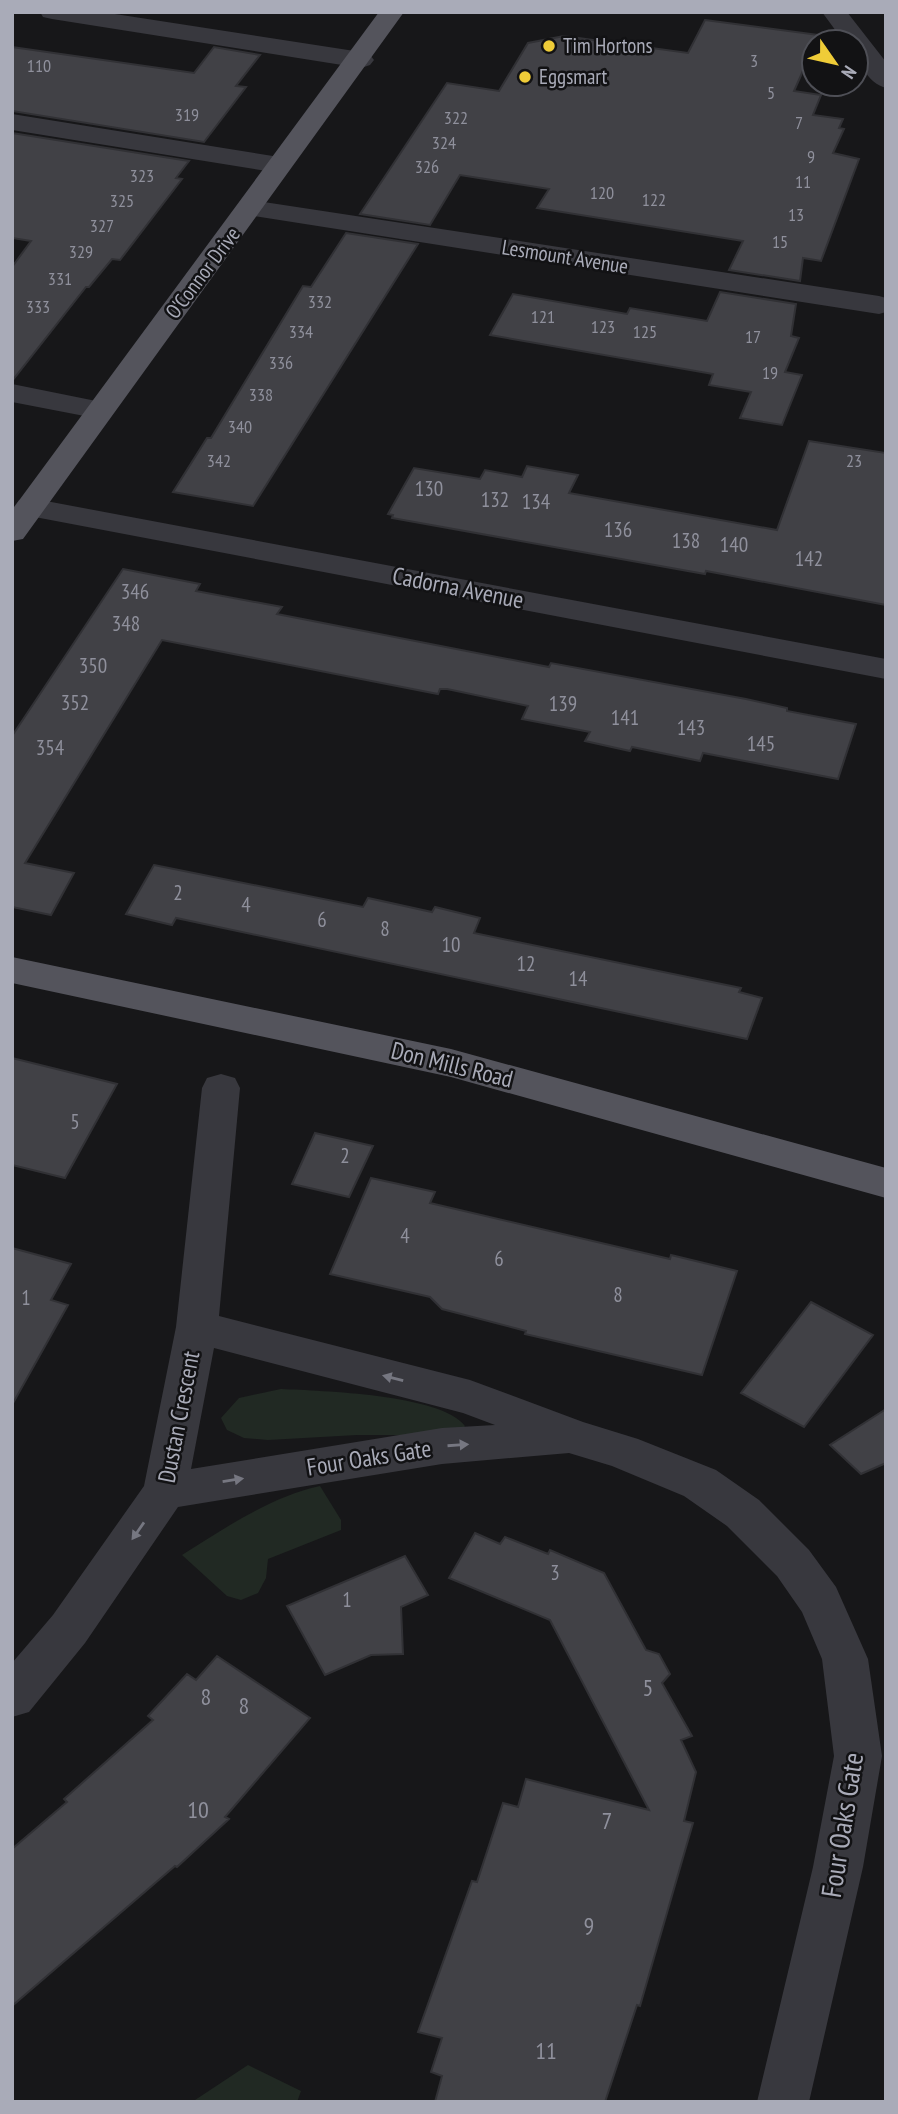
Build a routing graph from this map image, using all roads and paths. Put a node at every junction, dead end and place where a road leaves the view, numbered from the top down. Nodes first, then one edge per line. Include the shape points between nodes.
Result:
1 (52, 12) edge
2 (392, 12) edge
3 (834, 12) edge
4 (360, 60) junction
5 (886, 80) edge
6 (12, 122) edge
7 (279, 165) junction
8 (251, 208) junction
9 (883, 308) edge
10 (12, 393) edge
11 (100, 410) junction
12 (21, 520) edge
13 (886, 669) edge
14 (12, 970) edge
15 (221, 1088) dead end
16 (886, 1183) edge
17 (197, 1327) junction
18 (574, 1437) junction
19 (166, 1491) junction
20 (12, 1696) edge
21 (783, 2102) edge

1 - 4 street
2 - 4 main road, O'Connor Drive
3 - 5 street
4 - 7 main road, O'Connor Drive
6 - 7 street
7 - 8 main road, O'Connor Drive
8 - 9 street, Lesmount Avenue
8 - 11 main road, O'Connor Drive
10 - 11 street
11 - 12 main road, O'Connor Drive
12 - 13 street, Cadorna Avenue
14 - 16 main road, Don Mills Road via 451,1063
15 - 17 street, Dustan Crescent
18 -> 17 street, Four Oaks Gate via 470,1397
17 - 19 street, Dustan Crescent
19 -> 18 street, Four Oaks Gate via 442,1446
18 - 21 street, Four Oaks Gate via 700,1482 743,1513 793,1563 820,1601 845,1658 858,1756 838,1867
19 -> 20 street, Dustan Crescent via 69,1629

